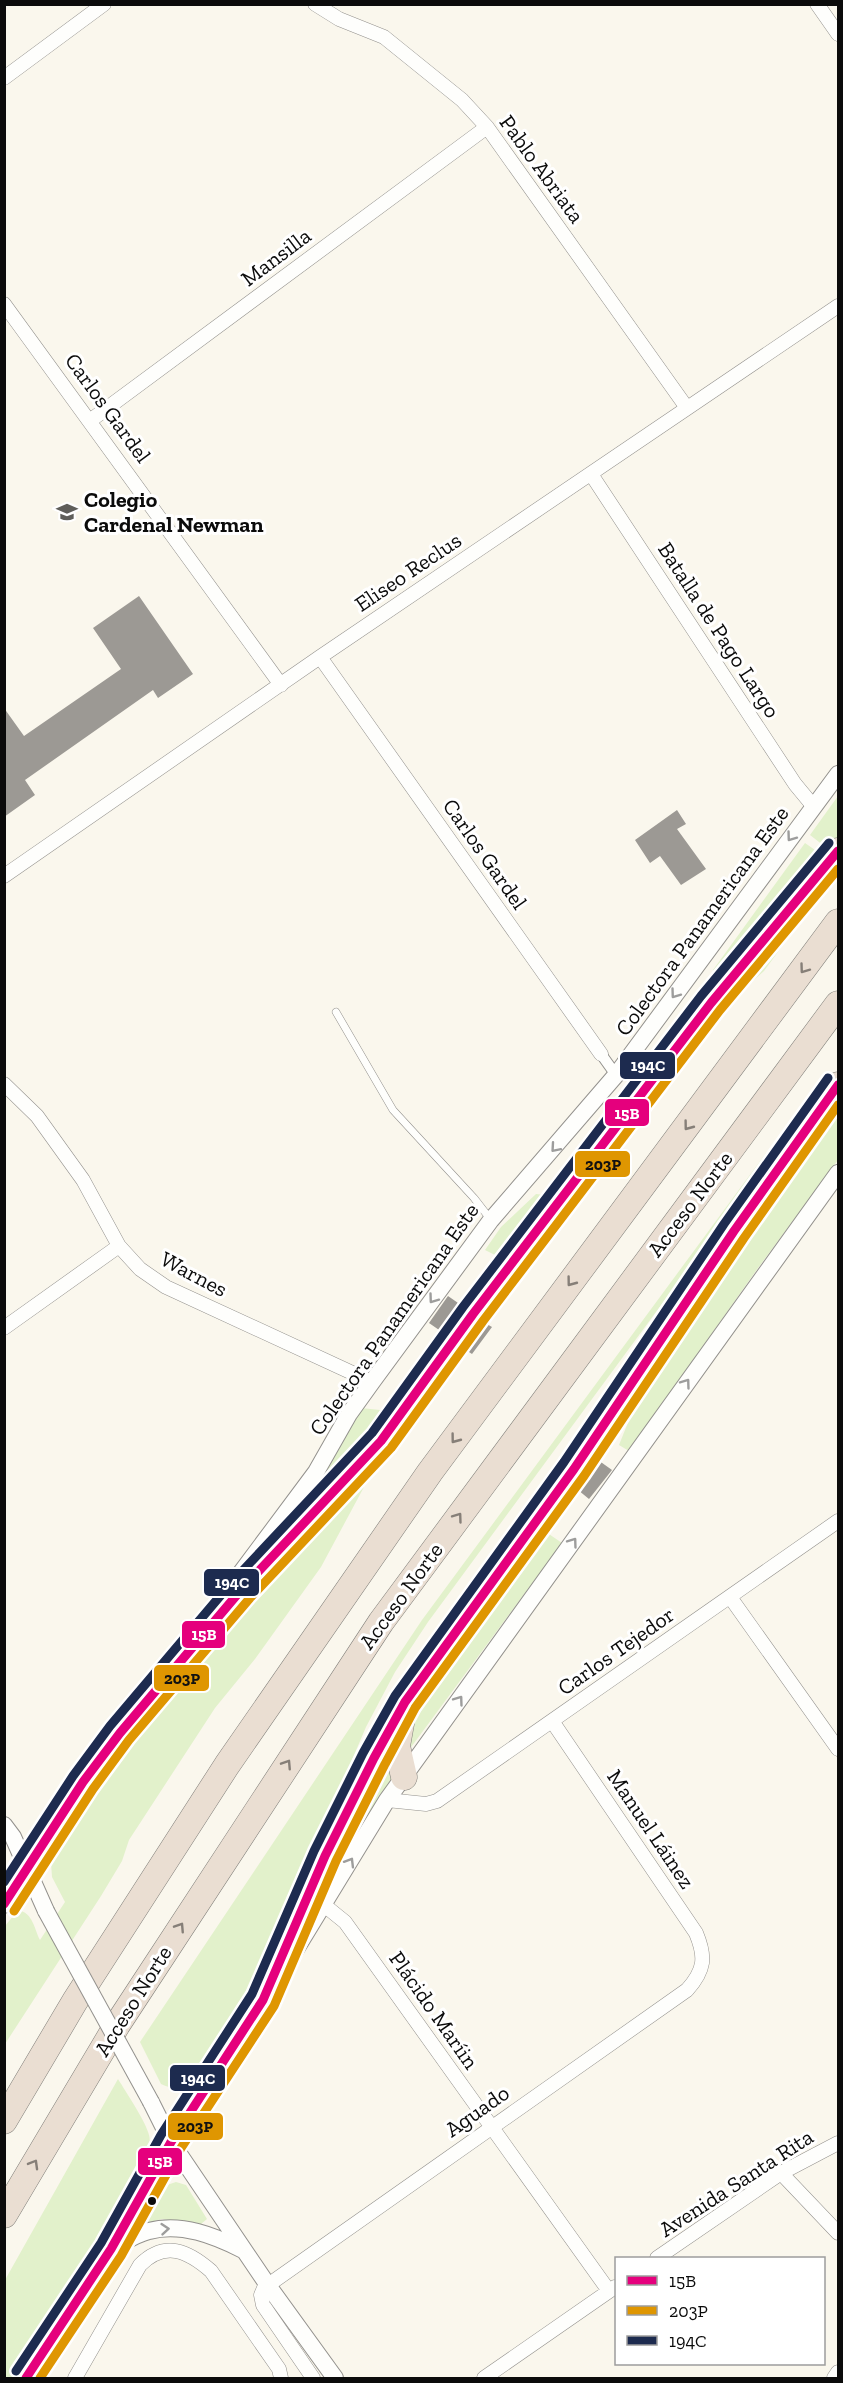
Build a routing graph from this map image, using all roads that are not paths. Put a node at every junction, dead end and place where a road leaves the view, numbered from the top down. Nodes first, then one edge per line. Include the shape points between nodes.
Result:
1 (104, 4) edge
2 (315, 4) edge
3 (817, 4) edge
4 (838, 34) edge
5 (4, 78) edge
6 (487, 127) junction
7 (4, 304) edge
8 (838, 306) edge
9 (687, 408) junction
10 (91, 420) junction
11 (591, 474) junction
12 (320, 657) junction
13 (282, 685) junction
14 (838, 774) edge
15 (814, 807) junction
16 (838, 851) edge
17 (4, 876) edge
18 (838, 922) edge
19 (838, 1004) edge
20 (336, 1012) dead end
21 (602, 1054) joint
22 (616, 1075) junction
23 (4, 1084) edge
24 (838, 1085) edge
25 (838, 1173) edge
26 (491, 1220) junction
27 (119, 1246) junction
28 (474, 1314) dead end
29 (4, 1328) edge
30 (454, 1341) dead end
31 (372, 1382) junction
32 (586, 1451) tunnel mouth
33 (566, 1481) tunnel mouth
34 (838, 1521) edge
35 (729, 1597) junction
36 (405, 1702) junction
37 (552, 1721) junction
38 (120, 1733) junction
39 (838, 1749) edge
40 (404, 1777) junction
41 (387, 1800) junction
42 (413, 1801) junction
43 (4, 1825) edge
44 (27, 1869) junction
45 (4, 1905) edge
46 (324, 1905) junction
47 (703, 1965) joint
48 (263, 2000) junction
49 (4, 2121) edge
50 (491, 2127) junction
51 (171, 2142) junction
52 (838, 2143) edge
53 (781, 2173) junction
54 (4, 2215) edge
55 (838, 2233) edge
56 (111, 2249) junction
57 (245, 2251) junction
58 (660, 2257) edge
59 (267, 2284) junction
60 (613, 2289) edge
61 (71, 2311) junction
62 (838, 2372) edge
63 (26, 2379) edge
64 (36, 2379) edge
65 (75, 2379) edge
66 (281, 2379) edge
67 (313, 2379) edge
68 (334, 2379) edge
69 (484, 2379) edge
70 (834, 2379) edge

1 - 5 street
2 - 6 street, Pablo Abriata via 339,19 384,37 462,100
3 - 4 street
6 - 9 street, Pablo Abriata
6 - 10 street, Mansilla
7 - 10 street, Carlos Gardel
8 - 9 street, Eliseo Reclus
9 - 11 street, Eliseo Reclus
10 - 13 street, Carlos Gardel
11 - 12 street, Eliseo Reclus
11 - 15 street, Batalla de Pago Largo
12 - 13 street, Eliseo Reclus
12 - 21 street, Carlos Gardel
13 - 17 street, Eliseo Reclus
14 - 15 street, Colectora Panamericana Este
15 -> 22 street, Colectora Panamericana Este
16 - 28 highway via 711,1003
18 -> 49 highway, Acceso Norte via 430,1472 227,1765 75,2001
54 -> 19 highway, Acceso Norte via 135,1996 381,1622
20 - 26 lane via 393,1110
21 - 22 street, Carlos Gardel
22 -> 26 street, Colectora Panamericana Este
23 - 27 street, Warnes via 37,1116 76,1170
24 - 32 highway
40 -> 25 street
26 -> 31 street, Colectora Panamericana Este
27 - 29 street
27 - 31 street, Warnes via 140,1269 166,1287
30 - 38 highway via 381,1441 241,1590
31 - 38 street, Colectora Panamericana Este via 298,1498
33 - 36 highway
34 - 35 street, Carlos Tejedor
35 - 37 street, Carlos Tejedor
35 - 39 street
36 - 40 highway via 397,1746
36 - 48 highway via 325,1856
37 - 42 street, Carlos Tejedor via 437,1801
37 - 47 street, Manuel Láinez via 696,1933
38 - 44 street, Colectora Panamericana Este
40 - 41 street
40 - 42 street via 403,1791
41 - 42 street, Carlos Tejedor
46 -> 41 street
43 - 44 street
44 - 45 street, Colectora Panamericana Este
44 - 51 street, bridge
46 - 48 street
46 - 50 street, Plácido Maríin via 345,1922
47 - 50 street, Aguado via 687,1990
48 - 51 street
50 - 59 street, Aguado
50 - 60 street, Plácido Maríin
51 - 56 street
51 - 57 street
52 - 53 street, Avenida Santa Rita
53 - 55 street
53 - 58 street, Avenida Santa Rita
56 -> 57 street via 149,2231 174,2228 198,2232
56 - 61 street
57 - 59 street
59 - 67 street via 261,2295 263,2304
59 - 68 street
60 - 69 street
61 - 63 highway
61 - 64 street
62 - 70 street
65 - 66 street via 140,2265 160,2251 187,2254 211,2271 279,2368

